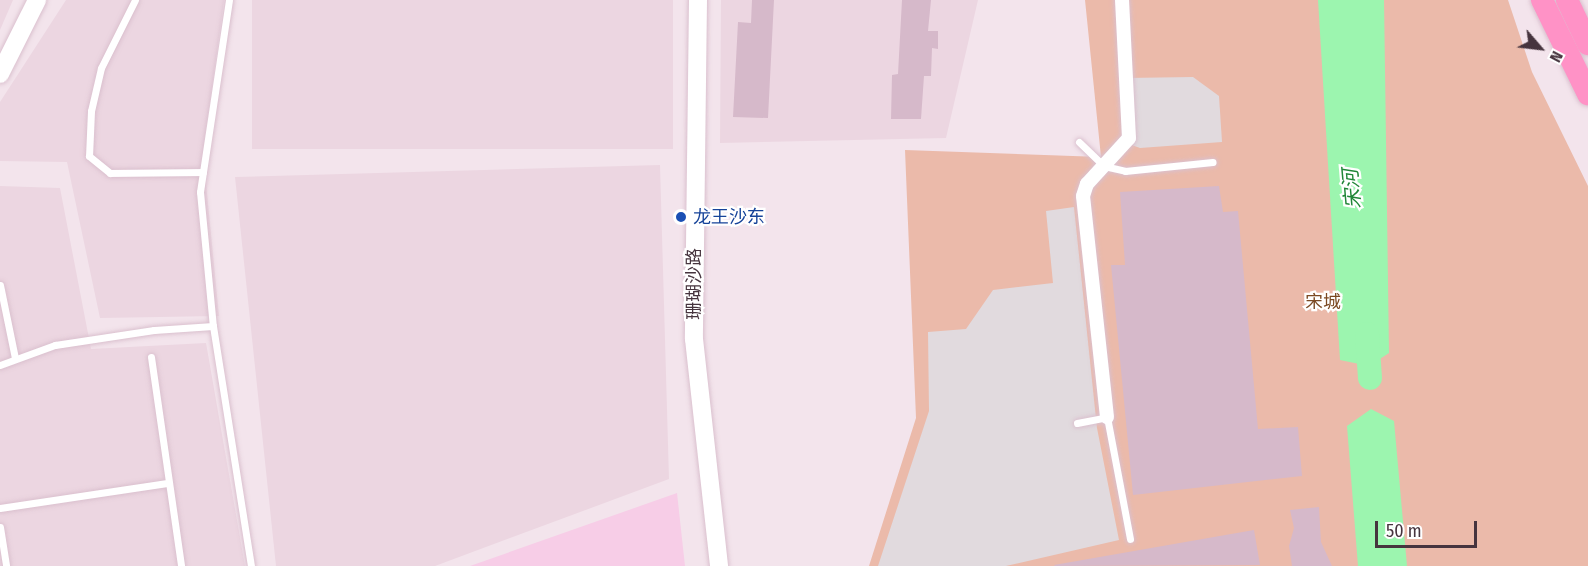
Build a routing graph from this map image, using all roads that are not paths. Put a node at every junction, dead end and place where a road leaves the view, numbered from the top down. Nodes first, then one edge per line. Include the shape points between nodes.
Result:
1 (37, 0) edge
2 (135, 0) edge
3 (229, 0) edge
4 (698, 0) edge
5 (1122, 0) edge
6 (1542, 0) edge
7 (1574, 6) edge
8 (1588, 44) edge
9 (0, 74) edge
10 (1588, 94) edge
11 (1079, 142) dead end
12 (1213, 162) dead end
13 (1104, 166) junction
14 (203, 172) junction
15 (0, 285) edge
16 (213, 326) junction
17 (151, 357) dead end
18 (15, 358) junction
19 (0, 365) edge
20 (1107, 417) junction
21 (1077, 423) dead end
22 (167, 483) junction
23 (0, 508) edge
24 (0, 527) edge
25 (1130, 539) dead end
26 (6, 566) edge
27 (181, 566) edge
28 (251, 566) edge
29 (719, 566) edge

1 - 9 street
2 - 14 lane via 101,68 91,111 89,156 110,173
3 - 14 lane
4 - 29 street, 珊瑚沙路 via 694,339
5 - 13 street via 1129,138
6 - 10 main road
7 - 8 main road
11 - 13 lane
12 - 13 lane via 1125,171
13 - 20 street via 1083,196
14 - 16 lane via 200,192
15 - 18 lane
16 - 18 lane via 55,345
16 - 28 lane
17 - 22 lane
18 - 19 lane
20 - 21 lane
20 - 25 lane
22 - 23 lane
22 - 27 lane
24 - 26 lane

